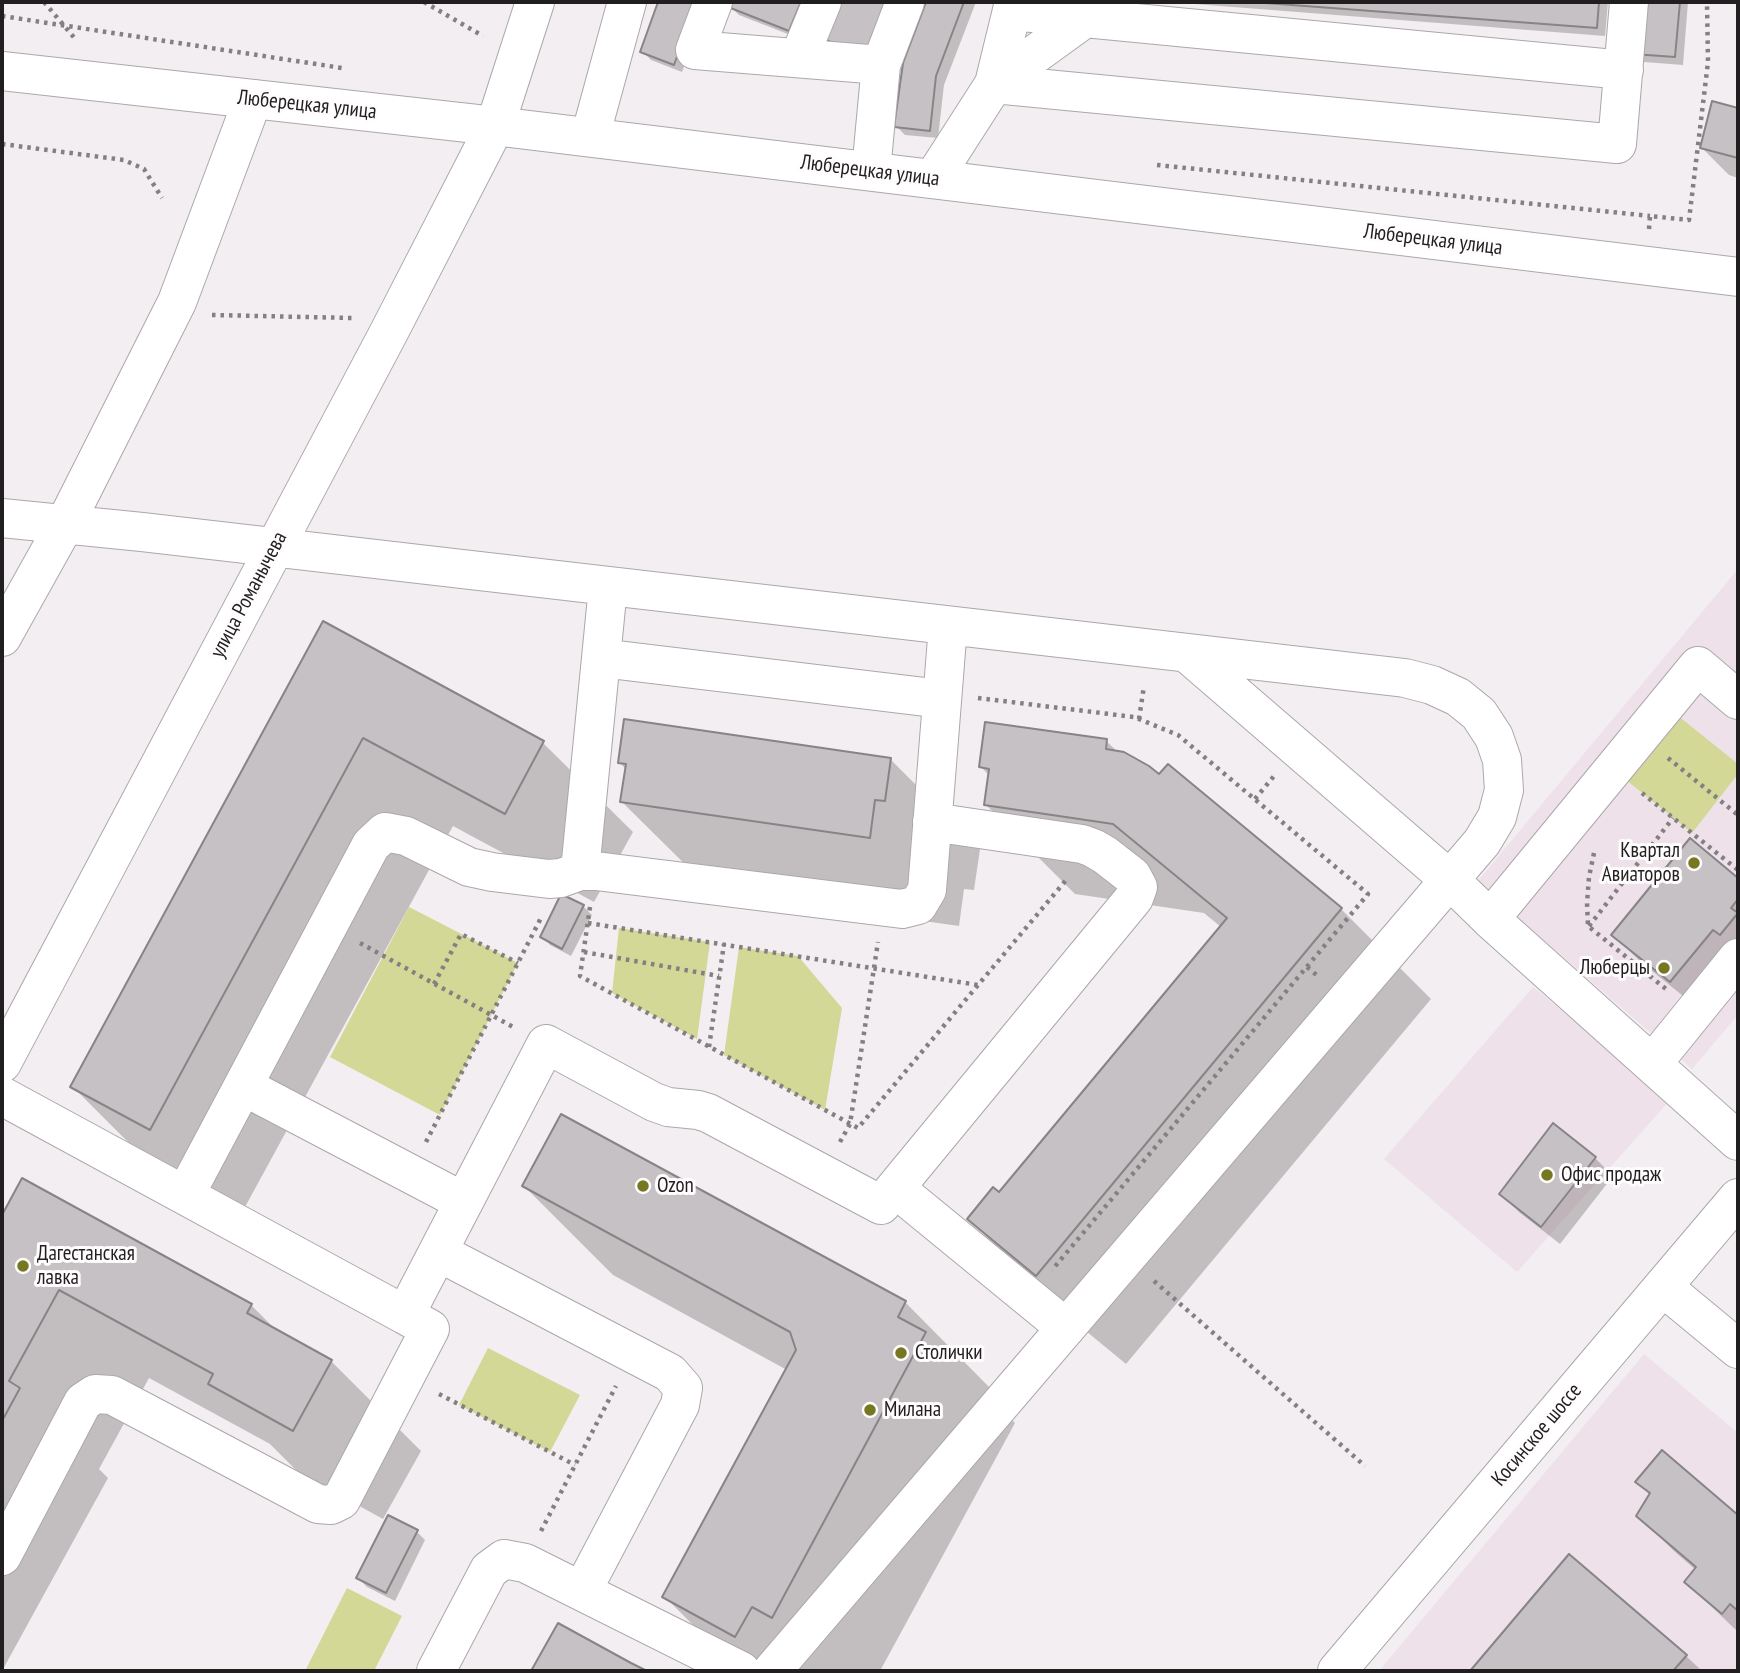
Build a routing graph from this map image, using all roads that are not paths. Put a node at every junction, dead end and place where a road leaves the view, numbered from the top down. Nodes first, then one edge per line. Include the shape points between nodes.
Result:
1 (535, 2) edge
2 (627, 2) edge
3 (713, 2) edge
4 (822, 2) edge
5 (905, 2) edge
6 (1629, 2) edge
7 (1013, 6) edge
8 (1089, 10) edge
9 (799, 58) junction
10 (881, 65) junction
11 (1623, 70) junction
12 (2, 71) edge
13 (994, 84) junction
14 (253, 99) junction
15 (495, 125) junction
16 (590, 137) junction
17 (872, 172) junction
18 (933, 179) junction
19 (1738, 277) edge
20 (2, 518) edge
21 (65, 524) junction
22 (273, 548) junction
23 (608, 587) junction
24 (948, 626) junction
25 (2, 638) edge
26 (1187, 653) junction
27 (601, 658) junction
28 (942, 696) junction
29 (1738, 699) edge
30 (932, 822) junction
31 (579, 874) junction
32 (1450, 880) junction
33 (1490, 919) junction
34 (1738, 958) edge
35 (6, 1047) edge
36 (1652, 1064) junction
37 (243, 1086) junction
38 (2, 1096) edge
39 (1738, 1142) edge
40 (895, 1188) junction
41 (185, 1195) junction
42 (1738, 1198) edge
43 (464, 1202) junction
44 (438, 1252) junction
45 (1663, 1287) junction
46 (405, 1315) junction
47 (1066, 1328) junction
48 (1738, 1349) edge
49 (2, 1556) edge
50 (582, 1591) junction
51 (436, 1671) edge
52 (741, 1671) edge
53 (772, 1671) edge
54 (1337, 1671) edge

1 - 15 main road, улица Романычева
2 - 16 main road
3 - 9 main road via 695,50
4 - 9 main road
5 - 10 main road
6 - 11 main road
7 - 8 main road
7 - 13 main road
8 - 11 main road
8 - 13 main road
9 - 10 main road
10 - 17 main road
11 - 13 main road via 1617,144
12 - 14 main road, Люберецкая улица
13 - 18 main road
14 - 15 main road, Люберецкая улица
14 - 21 main road via 177,302
15 - 16 main road, Люберецкая улица
15 - 22 main road, улица Романычева
16 - 17 main road, Люберецкая улица
17 - 18 main road, Люберецкая улица
18 - 19 main road, Люберецкая улица
20 - 21 main road
21 - 22 main road
21 - 25 main road
22 - 23 main road
22 - 35 main road, улица Романычева
23 - 24 main road
23 - 27 main road
24 - 26 main road
24 - 28 main road
26 - 32 main road
26 - 32 main road via 1405,678 1458,697 1479,714 1502,760 1503,790 1492,826
27 - 28 main road
27 - 31 main road
28 - 30 main road
29 - 33 main road via 1698,666
30 - 31 main road via 927,890 918,905 902,908
30 - 40 main road via 1082,844 1105,855 1132,876 1138,887 1134,898
31 - 37 main road via 549,879 480,870 406,835 385,832 371,845
32 - 33 main road
32 - 47 main road
33 - 36 main road
34 - 36 main road
36 - 39 main road
37 - 41 main road
37 - 43 main road
38 - 41 main road
40 - 43 main road via 881,1205 709,1113 654,1102 546,1045
40 - 47 main road
41 - 46 main road
42 - 45 main road, Косинское шоссе
43 - 44 main road
44 - 46 main road
44 - 50 main road via 670,1373 683,1388 680,1405
45 - 48 main road
45 - 54 main road, Косинское шоссе
46 - 49 main road via 430,1329 341,1500 318,1504 112,1395 95,1394 83,1402
47 - 53 main road
50 - 51 main road via 525,1563 504,1559 489,1570
50 - 52 main road

